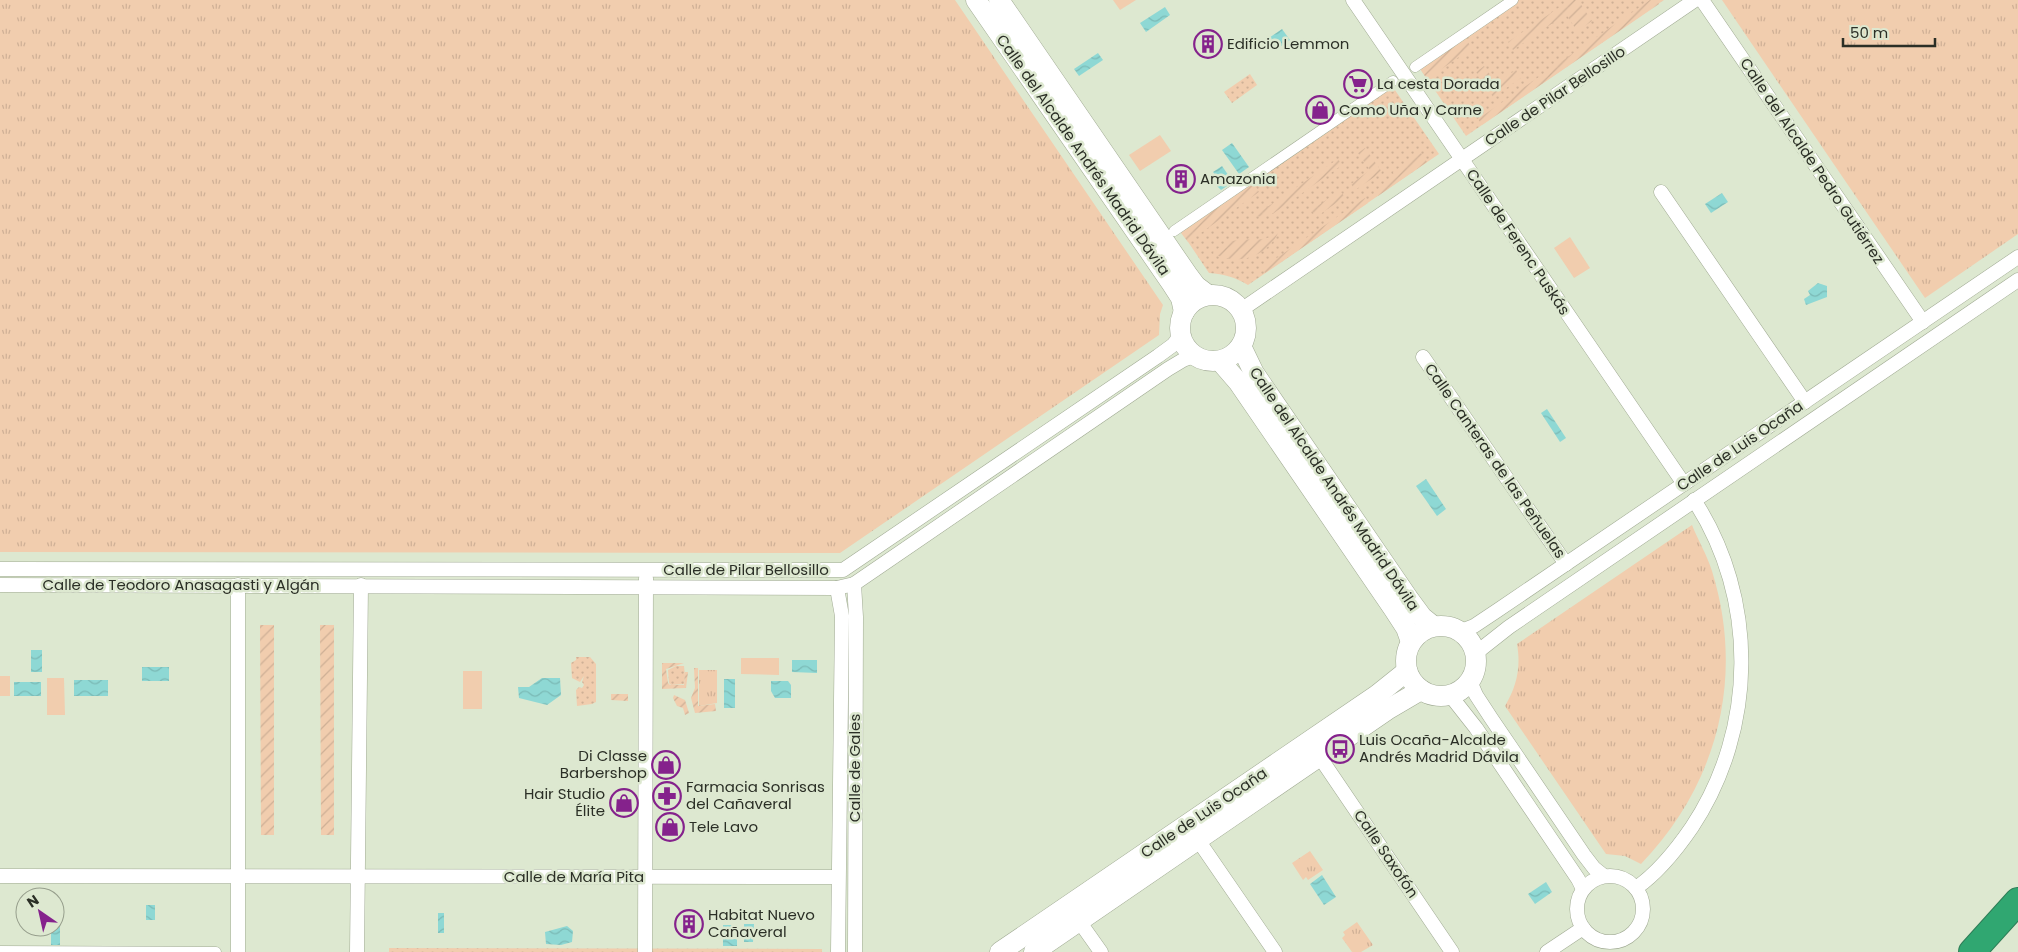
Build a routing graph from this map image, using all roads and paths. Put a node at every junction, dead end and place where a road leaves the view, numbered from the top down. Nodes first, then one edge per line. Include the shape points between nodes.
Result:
1 (976, 0) edge
2 (1353, 0) edge
3 (1513, 0) edge
4 (1695, 0) edge
5 (1702, 0) edge
6 (1002, 6) edge
7 (1415, 67) dead end
8 (1393, 81) dead end
9 (1462, 159) junction
10 (1661, 192) dead end
11 (1174, 231) dead end
12 (2018, 257) edge
13 (2018, 280) edge
14 (1208, 295) junction
15 (1241, 310) junction
16 (1184, 312) junction
17 (1923, 322) junction
18 (1180, 336) junction
19 (1242, 346) junction
20 (1194, 356) junction
21 (1423, 357) dead end
22 (1220, 361) junction
23 (1806, 402) junction
24 (1684, 484) junction
25 (1694, 500) junction
26 (1566, 564) junction
27 (0, 569) edge
28 (298, 569) joint
29 (646, 570) junction
30 (854, 584) junction
31 (0, 585) edge
32 (238, 585) junction
33 (361, 585) junction
34 (646, 586) junction
35 (837, 588) junction
36 (1433, 626) junction
37 (1461, 631) junction
38 (1411, 642) junction
39 (1476, 653) junction
40 (1407, 671) junction
41 (1470, 680) junction
42 (1421, 690) junction
43 (1450, 695) junction
44 (1319, 756) junction
45 (1198, 840) junction
46 (0, 876) edge
47 (238, 876) junction
48 (358, 876) junction
49 (1604, 876) junction
50 (645, 877) junction
51 (838, 877) junction
52 (1636, 888) junction
53 (1583, 889) junction
54 (2018, 901) edge
55 (1079, 921) junction
56 (1583, 928) junction
57 (0, 951) edge
58 (216, 952) edge
59 (238, 952) edge
60 (357, 952) edge
61 (645, 952) edge
62 (838, 952) edge
63 (855, 952) edge
64 (1000, 952) edge
65 (1034, 952) edge
66 (1101, 952) edge
67 (1275, 952) edge
68 (1452, 952) edge
69 (1547, 952) edge
70 (1972, 952) edge

1 - 6 main road, Calle del Alcalde Andrés Madrid Dávila
2 - 9 street, Calle de Ferenc Puskás
3 - 7 street
4 - 9 street, Calle de Pilar Bellosillo
5 - 17 street, Calle del Alcalde Pedro Gutiérrez
6 - 14 main road, Calle del Alcalde Andrés Madrid Dávila via 1187,274
6 - 16 main road, Calle del Alcalde Andrés Madrid Dávila via 1181,298
8 - 11 street
9 - 15 street, Calle de Pilar Bellosillo
9 - 24 street, Calle de Ferenc Puskás
10 - 23 street
12 - 17 street, Calle de Luis Ocaña
13 - 25 street, Calle de Luis Ocaña
14 - 15 main road via 1230,300
14 - 16 main road via 1190,304
15 - 19 main road via 1246,324
16 - 18 main road
17 - 23 street, Calle de Luis Ocaña
18 - 20 main road
18 - 29 street, Calle de Pilar Bellosillo via 1158,356 843,570
19 - 22 main road
19 - 36 main road, Calle del Alcalde Andrés Madrid Dávila via 1254,373 1281,413 1408,598
20 - 22 main road
20 - 30 street, Calle de Pilar Bellosillo via 1168,369
21 - 26 street, Calle Canteras de las Peñuelas
22 - 38 main road, Calle del Alcalde Andrés Madrid Dávila via 1230,370 1393,608
23 - 24 street, Calle de Luis Ocaña
24 - 26 street, Calle de Luis Ocaña
25 - 39 street, Calle de Luis Ocaña
25 - 52 street via 1720,549 1735,598 1742,660 1738,708 1721,770 1698,818 1672,854
26 - 37 street, Calle de Luis Ocaña via 1474,626
27 - 28 street, Calle de Teodoro Anasagasti y Algán
28 - 29 street, Calle de Pilar Bellosillo
29 - 34 street
30 - 35 street, Calle de Pilar Bellosillo
30 - 63 street, Calle de Gales
31 - 32 street, Calle de Teodoro Anasagasti y Algán
32 - 33 street, Calle de Teodoro Anasagasti y Algán
32 - 47 street
33 - 34 street, Calle de Pilar Bellosillo
33 - 48 street
34 - 35 street, Calle de Pilar Bellosillo
34 - 50 street
35 - 51 street, Calle de Gales via 842,616
36 - 37 main road
36 - 38 main road
37 - 39 main road via 1473,644
38 - 40 main road via 1406,656
39 - 41 main road via 1476,667
40 - 42 main road
40 - 64 main road, Calle de Luis Ocaña via 1377,695
41 - 43 main road
41 - 49 street via 1476,696 1579,847
42 - 43 main road via 1435,695
42 - 44 main road, Calle de Luis Ocaña
43 - 53 street via 1476,728
44 - 45 main road, Calle de Luis Ocaña
44 - 68 street, Calle Saxofón
45 - 55 main road, Calle de Luis Ocaña
45 - 67 street
46 - 47 street, Calle de María Pita
47 - 48 street, Calle de María Pita
47 - 59 street
48 - 50 street, Calle de María Pita
48 - 60 street
49 - 52 street via 1618,876
49 - 53 street via 1596,878
50 - 51 street, Calle de María Pita
50 - 61 street
51 - 62 street, Calle de Gales
52 - 56 street via 1643,911 1638,926 1626,938 1602,941
53 - 56 street via 1577,901
54 - 70 highway
55 - 65 main road, Calle de Luis Ocaña
55 - 66 street
56 - 69 street
57 - 58 street

